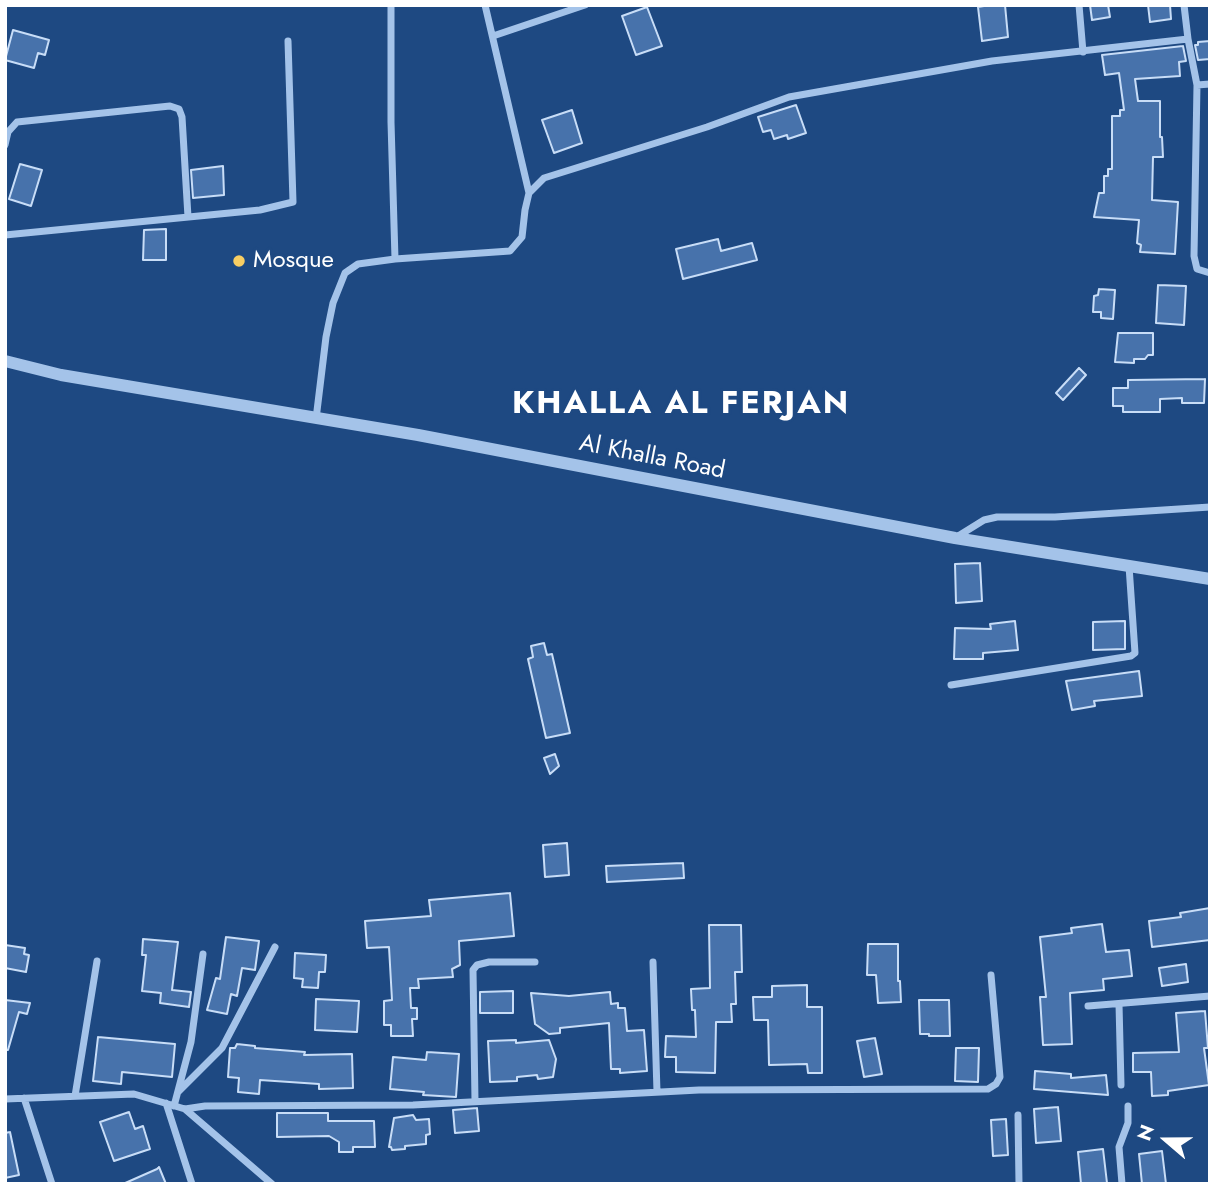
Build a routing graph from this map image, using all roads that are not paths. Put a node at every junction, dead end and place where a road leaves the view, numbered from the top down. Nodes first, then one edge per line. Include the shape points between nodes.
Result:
1 (391, 5) edge
2 (485, 5) edge
3 (585, 5) edge
4 (1079, 5) edge
5 (1184, 5) edge
6 (493, 36) junction
7 (1188, 39) junction
8 (288, 41) dead end
9 (1083, 52) junction
10 (1210, 84) edge
11 (1197, 85) junction
12 (5, 145) edge
13 (529, 193) junction
14 (188, 217) junction
15 (5, 234) edge
16 (395, 259) junction
17 (1210, 273) edge
18 (5, 361) edge
19 (316, 418) junction
20 (1210, 507) edge
21 (955, 538) junction
22 (1129, 566) junction
23 (1210, 579) edge
24 (951, 685) dead end
25 (275, 947) dead end
26 (203, 954) dead end
27 (97, 961) dead end
28 (535, 962) dead end
29 (653, 962) dead end
30 (990, 975) dead end
31 (1210, 996) edge
32 (1119, 1003) junction
33 (1088, 1006) dead end
34 (1121, 1085) dead end
35 (657, 1092) junction
36 (178, 1093) junction
37 (75, 1096) junction
38 (24, 1098) junction
39 (5, 1099) edge
40 (475, 1101) junction
41 (166, 1103) junction
42 (174, 1106) junction
43 (1128, 1106) dead end
44 (185, 1109) junction
45 (1018, 1115) dead end
46 (52, 1184) edge
47 (192, 1184) edge
48 (272, 1184) edge
49 (1019, 1184) edge
50 (1122, 1184) edge

1 - 16 street
2 - 6 street
3 - 6 street
4 - 9 street
5 - 7 street
6 - 13 street
7 - 9 street
7 - 11 street
8 - 14 street via 293,202
9 - 13 street via 992,61 789,97 544,178
10 - 11 street
11 - 17 street via 1194,256 1197,269
12 - 14 street via 17,122 179,108
13 - 16 street via 522,237 510,251
14 - 15 street
16 - 19 street via 358,264 345,273 330,314
18 - 19 street, Al Khalla Road via 61,375
19 - 21 street, Al Khalla Road
20 - 21 street via 997,517
21 - 22 street, Al Khalla Road
22 - 23 street, Al Khalla Road
22 - 24 street via 1137,648 1131,656
25 - 36 street via 222,1048
26 - 36 street via 191,1042
27 - 37 street
28 - 40 street via 489,962 473,970
29 - 35 street
30 - 35 street via 1000,1077 988,1088
31 - 32 street
32 - 33 street
32 - 34 street
35 - 40 street
36 - 42 street
37 - 38 street
37 - 41 street via 134,1094
38 - 39 street
38 - 46 street
40 - 44 street
41 - 42 street
41 - 47 street
42 - 44 street
43 - 50 street via 1128,1123 1119,1147
44 - 48 street
45 - 49 street

